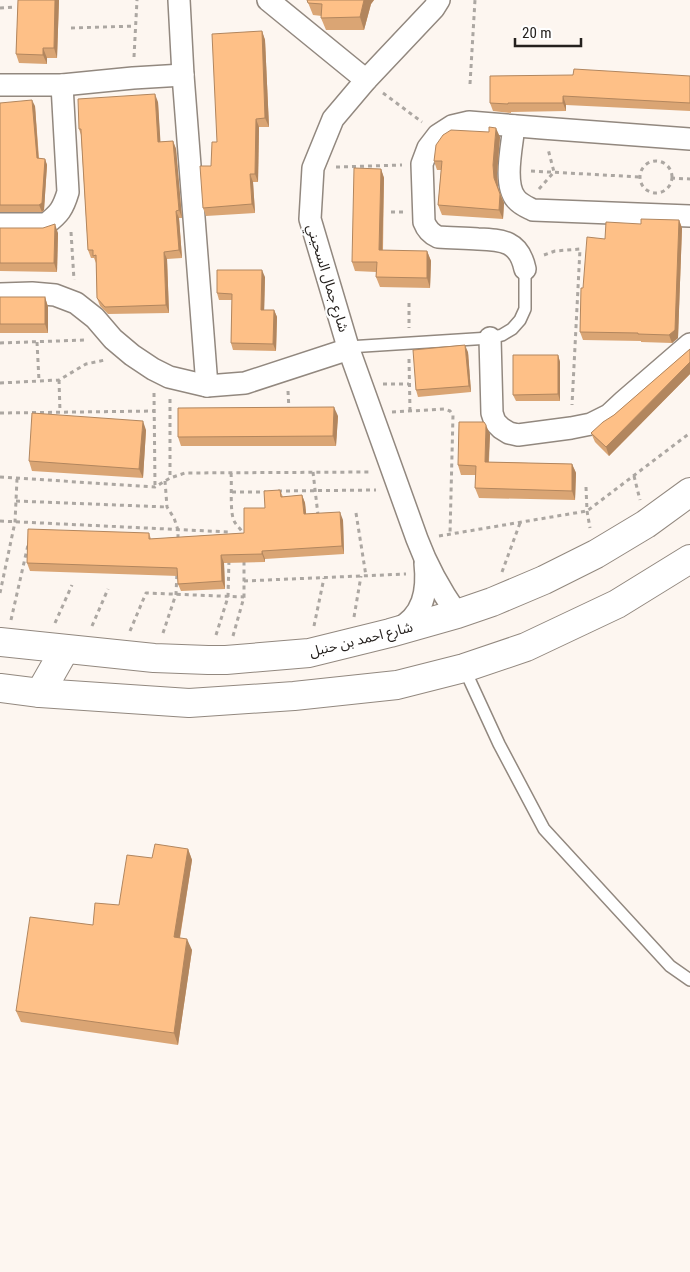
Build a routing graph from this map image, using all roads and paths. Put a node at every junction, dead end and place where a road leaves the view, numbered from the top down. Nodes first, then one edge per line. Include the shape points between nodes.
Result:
1 (136, 0) edge
2 (179, 0) edge
3 (268, 0) edge
4 (439, 0) edge
5 (475, 0) edge
6 (15, 7) dead end
7 (0, 8) edge
8 (135, 26) junction
9 (71, 28) dead end
10 (183, 75) junction
11 (133, 78) junction
12 (366, 80) junction
13 (470, 84) dead end
14 (0, 85) edge
15 (62, 85) junction
16 (514, 126) junction
17 (542, 128) junction
18 (438, 135) junction
19 (690, 139) edge
20 (422, 164) junction
21 (313, 168) junction
22 (510, 170) junction
23 (554, 172) junction
24 (640, 177) junction
25 (671, 178) junction
26 (690, 179) edge
27 (523, 206) junction
28 (690, 216) edge
29 (0, 224) edge
30 (70, 229) dead end
31 (525, 269) junction
32 (0, 294) edge
33 (76, 303) junction
34 (490, 338) junction
35 (114, 339) junction
36 (36, 342) junction
37 (0, 343) edge
38 (690, 344) edge
39 (348, 348) junction
40 (132, 355) junction
41 (161, 373) junction
42 (59, 380) junction
43 (38, 381) junction
44 (0, 383) edge
45 (207, 386) junction
46 (154, 411) junction
47 (60, 412) junction
48 (0, 413) edge
49 (372, 414) junction
50 (571, 428) junction
51 (690, 433) edge
52 (313, 472) junction
53 (231, 473) junction
54 (0, 478) edge
55 (170, 478) junction
56 (17, 479) junction
57 (165, 481) junction
58 (396, 481) junction
59 (155, 487) junction
60 (586, 487) dead end
61 (315, 491) junction
62 (232, 492) junction
63 (690, 492) edge
64 (16, 501) junction
65 (167, 507) junction
66 (587, 511) junction
67 (356, 513) dead end
68 (318, 515) edge
69 (0, 521) edge
70 (15, 522) junction
71 (520, 523) junction
72 (178, 530) junction
73 (450, 534) junction
74 (29, 541) edge
75 (229, 542) edge
76 (244, 542) edge
77 (178, 548) edge
78 (228, 551) edge
79 (244, 552) edge
80 (596, 554) junction
81 (423, 557) junction
82 (690, 558) edge
83 (177, 567) edge
84 (361, 576) junction
85 (366, 576) junction
86 (324, 578) junction
87 (244, 581) junction
88 (72, 585) dead end
89 (108, 589) dead end
90 (0, 593) edge
91 (176, 594) junction
92 (228, 597) junction
93 (244, 597) junction
94 (492, 602) junction
95 (457, 614) junction
96 (390, 633) junction
97 (3, 642) edge
98 (349, 643) junction
99 (64, 648) junction
100 (309, 653) junction
101 (120, 654) junction
102 (154, 658) junction
103 (217, 660) junction
104 (464, 668) junction
105 (0, 688) edge
106 (40, 693) junction
107 (690, 980) edge

1 - 8 path
2 - 10 street
3 - 12 street
4 - 12 street, شارع جمال السحيني
5 - 13 path
6 - 7 path
8 - 9 path
8 - 11 path
10 - 11 street
10 - 45 street
11 - 15 street
12 - 18 path
12 - 21 street, شارع جمال السحيني via 333,119
14 - 15 street
15 - 29 street via 68,192 64,205 46,224
16 - 17 street
16 - 18 street via 469,122 452,126
16 - 22 street
17 - 19 street
17 - 23 path
18 - 20 street
20 - 21 path
20 - 31 street via 424,222 429,231 438,237 499,240 517,250
21 - 39 street, شارع جمال السحيني via 310,219
22 - 23 path
22 - 27 street via 511,189
23 - 24 path
23 - 27 path
24 - 25 path via 644,167 656,162 669,168
24 - 25 path via 643,187 656,193 668,188
25 - 26 path
27 - 28 street via 533,210
30 - 33 path
31 - 34 lane via 525,309 520,320 502,336
31 - 50 path via 554,251 580,249
32 - 33 street via 55,295
33 - 35 street
34 - 39 lane
34 - 50 street via 492,414 496,422 509,433 518,435
35 - 36 path
35 - 40 street
36 - 37 path
36 - 43 path
38 - 50 street via 609,415 591,424
39 - 45 street via 245,383
39 - 49 street, شارع جمال السحيني
40 - 41 street
40 - 42 path via 86,364
41 - 45 street
41 - 46 path
41 - 55 path
42 - 43 path
42 - 47 path
43 - 44 path
46 - 47 path
46 - 59 path
47 - 48 path
49 - 58 street, شارع جمال السحيني
49 - 73 path via 445,409 452,413
51 - 66 path
52 - 53 path
52 - 58 path
52 - 61 path
53 - 55 path via 185,474
53 - 62 path
54 - 56 path
55 - 57 path
56 - 59 path
56 - 64 path
57 - 59 path
57 - 65 path
58 - 61 path
58 - 81 street, شارع جمال السحيني
60 - 66 path
61 - 62 path
61 - 68 path
62 - 76 path via 233,516 243,532
63 - 80 street, شارع احمد بن حنبل
64 - 65 path
64 - 70 path
65 - 72 path
66 - 71 path
66 - 80 path
67 - 85 path
69 - 70 path
70 - 72 path
70 - 90 path
71 - 73 path
71 - 94 path
72 - 75 path via 229,532
72 - 77 path
73 - 81 path
74 - 97 path
78 - 92 path
79 - 87 path
80 - 94 street, شارع احمد بن حنبل
81 - 85 path
81 - 95 street
81 - 96 street via 427,583 423,601 410,620
82 - 104 street via 617,604 526,646
83 - 91 path
84 - 85 path
84 - 86 path
84 - 98 path
86 - 87 path
86 - 100 path
87 - 93 path
88 - 99 path
89 - 99 path
91 - 92 path
91 - 101 path via 146,593
91 - 102 path
92 - 93 path
92 - 103 path
93 - 103 path
94 - 95 street, شارع احمد بن حنبل
95 - 96 street, شارع احمد بن حنبل
96 - 98 street, شارع احمد بن حنبل
97 - 99 street, شارع احمد بن حنبل
98 - 100 street, شارع احمد بن حنبل
99 - 101 street, شارع احمد بن حنبل
99 - 106 street
100 - 103 street, شارع احمد بن حنبل
101 - 102 street, شارع احمد بن حنبل
102 - 103 street, شارع احمد بن حنبل
104 - 106 street via 398,685 189,703
104 - 107 lane via 544,829 670,966
105 - 106 street

